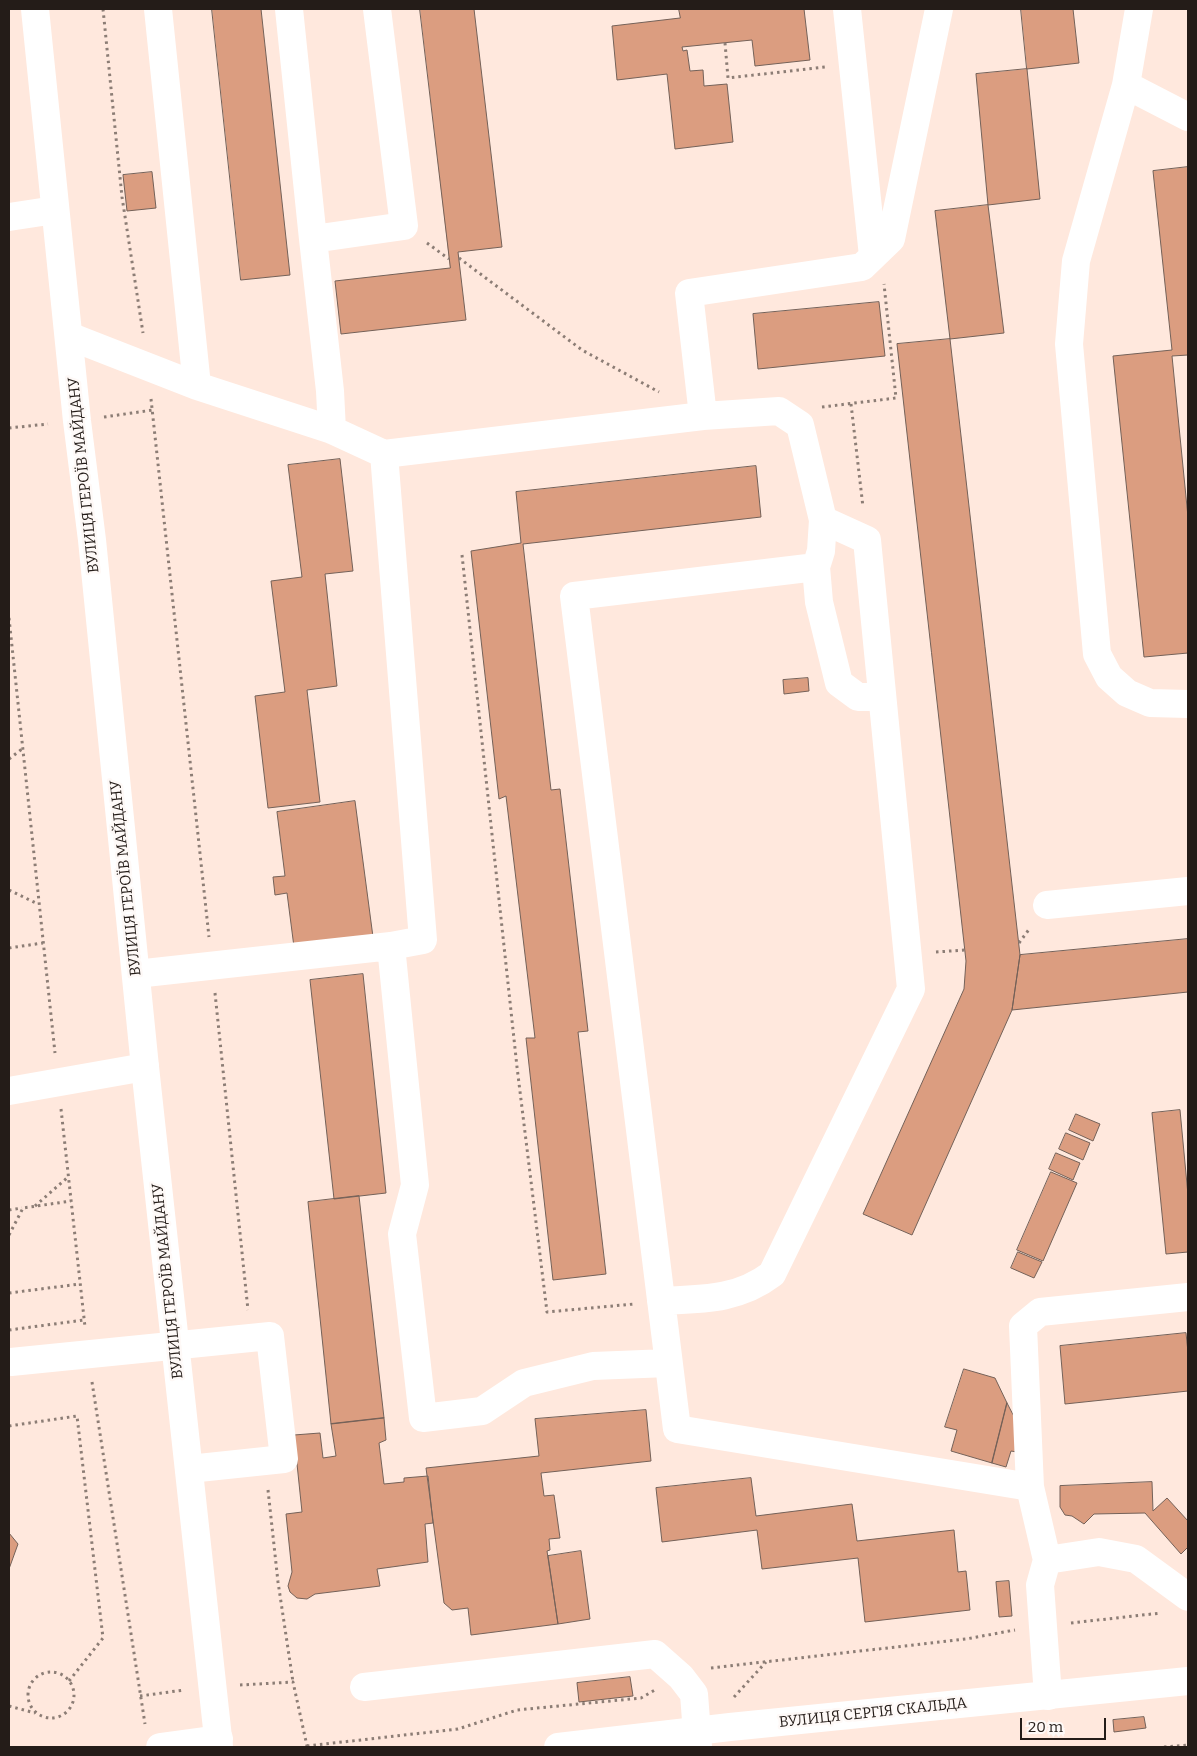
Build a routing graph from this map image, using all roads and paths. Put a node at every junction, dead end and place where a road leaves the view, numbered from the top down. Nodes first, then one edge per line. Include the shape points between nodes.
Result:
1 (35, 9) edge
2 (103, 9) edge
3 (158, 9) edge
4 (289, 9) edge
5 (377, 9) edge
6 (847, 9) edge
7 (938, 9) edge
8 (1139, 9) edge
9 (725, 43) dead end
10 (853, 64) junction
11 (1126, 85) junction
12 (1188, 117) edge
13 (55, 210) junction
14 (9, 217) edge
15 (313, 240) junction
16 (873, 256) junction
17 (459, 258) dead end
18 (69, 336) junction
19 (148, 366) junction
20 (197, 386) junction
21 (660, 393) dead end
22 (851, 404) junction
23 (779, 411) junction
24 (703, 416) junction
25 (332, 430) junction
26 (384, 454) junction
27 (823, 520) junction
28 (867, 540) junction
29 (462, 555) dead end
30 (816, 567) junction
31 (9, 618) edge
32 (10, 653) edge
33 (882, 698) junction
34 (1188, 704) edge
35 (23, 749) junction
36 (9, 759) edge
37 (9, 890) edge
38 (1188, 891) edge
39 (39, 904) junction
40 (1047, 906) dead end
41 (43, 943) junction
42 (391, 946) junction
43 (9, 948) edge
44 (212, 966) junction
45 (136, 974) junction
46 (145, 1067) junction
47 (58, 1083) junction
48 (9, 1091) edge
49 (68, 1177) junction
50 (71, 1201) junction
51 (34, 1207) junction
52 (23, 1208) junction
53 (9, 1210) edge
54 (9, 1235) edge
55 (80, 1284) junction
56 (9, 1292) edge
57 (1188, 1297) edge
58 (661, 1301) junction
59 (84, 1320) junction
60 (9, 1330) edge
61 (251, 1338) junction
62 (175, 1345) junction
63 (88, 1353) junction
64 (11, 1362) dead end
65 (668, 1363) junction
66 (9, 1426) edge
67 (265, 1460) junction
68 (189, 1469) junction
69 (1030, 1487) junction
70 (1047, 1560) junction
71 (1178, 1604) edge
72 (1042, 1625) junction
73 (766, 1662) junction
74 (681, 1677) junction
75 (69, 1680) junction
76 (293, 1682) dead end
77 (1188, 1682) edge
78 (364, 1687) dead end
79 (1048, 1696) junction
80 (728, 1703) dead end
81 (9, 1706) edge
82 (38, 1714) junction
83 (153, 1739) edge
84 (698, 1740) edge
85 (219, 1743) edge
86 (1188, 1745) edge
87 (307, 1746) edge
88 (558, 1747) edge
89 (1164, 1747) edge

1 - 13 main road, ВУЛИЦЯ ГЕРОЇВ МАЙДАНУ
2 - 19 path via 122,197
3 - 20 main road
4 - 15 main road
5 - 15 main road via 404,226
6 - 10 main road
7 - 16 main road via 891,240
8 - 11 main road
9 - 10 path via 728,78
10 - 16 main road
11 - 12 main road
11 - 34 main road via 1076,261 1069,344 1097,654 1109,677 1127,693 1150,703
13 - 14 main road
13 - 18 main road, ВУЛИЦЯ ГЕРОЇВ МАЙДАНУ
15 - 25 main road
16 - 22 path via 882,266 896,398
16 - 24 main road via 862,267 689,293
17 - 21 path via 582,350
18 - 19 main road
18 - 45 main road, ВУЛИЦЯ ГЕРОЇВ МАЙДАНУ
19 - 20 main road
19 - 44 path
20 - 25 main road
22 - 23 path
22 - 28 path
23 - 24 main road
23 - 27 main road via 800,425
24 - 26 main road
25 - 26 main road
26 - 42 main road via 423,940
27 - 28 main road
27 - 30 main road via 821,551
28 - 33 main road
29 - 58 path via 547,1312
30 - 33 main road via 819,602 838,683 858,698
30 - 58 main road via 574,596
31 - 32 path
32 - 35 path
33 - 58 main road via 911,990 772,1274 758,1285 714,1298
35 - 36 path
35 - 39 path
37 - 39 path
38 - 40 main road
39 - 41 path
41 - 43 path
41 - 47 path
42 - 44 main road
42 - 65 main road via 415,1185 402,1234 422,1418 482,1411 524,1383 593,1366
44 - 45 main road
44 - 61 path
45 - 46 main road, ВУЛИЦЯ ГЕРОЇВ МАЙДАНУ
46 - 47 main road
46 - 62 main road, ВУЛИЦЯ ГЕРОЇВ МАЙДАНУ
47 - 48 main road
47 - 49 path
49 - 50 path
49 - 51 path
50 - 51 path
50 - 55 path
51 - 52 path
52 - 53 path
52 - 54 path
55 - 56 path
55 - 59 path
57 - 69 main road via 1040,1312 1023,1326
58 - 65 main road
59 - 60 path
59 - 63 path
61 - 62 main road
61 - 67 main road via 270,1336 284,1458
62 - 63 main road
62 - 68 main road, ВУЛИЦЯ ГЕРОЇВ МАЙДАНУ
63 - 64 main road
63 - 83 path
65 - 69 main road via 677,1429
66 - 75 path via 77,1416 102,1638
67 - 68 main road
67 - 76 path
68 - 85 main road, ВУЛИЦЯ ГЕРОЇВ МАЙДАНУ
69 - 70 main road
70 - 71 main road via 1099,1552 1136,1559
70 - 72 main road via 1040,1586
71 - 72 path
72 - 73 path via 966,1639
72 - 79 main road
73 - 74 path via 694,1670
73 - 80 path
74 - 78 main road via 655,1654
74 - 84 main road via 694,1694
74 - 87 path via 641,1698 517,1710 458,1729
75 - 82 path via 74,1698 69,1710 56,1718
75 - 82 path via 51,1672 43,1673 32,1682 29,1700
77 - 79 main road, ВУЛИЦЯ СЕРГІЯ СКАЛЬДА
79 - 84 main road, ВУЛИЦЯ СЕРГІЯ СКАЛЬДА via 730,1727
81 - 82 path
83 - 85 main road
84 - 88 main road, ВУЛИЦЯ СЕРГІЯ СКАЛЬДА
86 - 89 path

